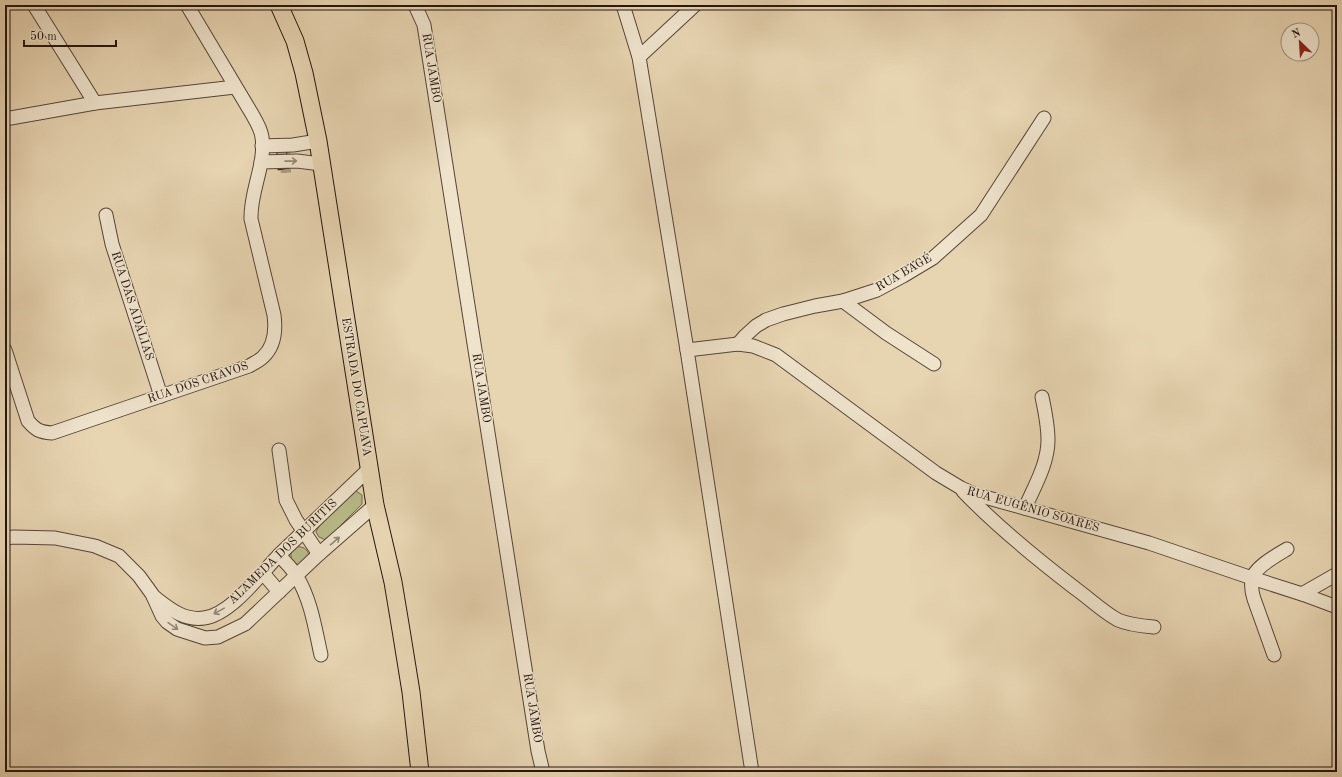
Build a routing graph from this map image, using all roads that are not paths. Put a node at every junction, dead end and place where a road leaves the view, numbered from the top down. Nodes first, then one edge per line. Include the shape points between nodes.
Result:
1 (34, 5) edge
2 (188, 5) edge
3 (279, 5) edge
4 (415, 5) edge
5 (623, 5) edge
6 (695, 5) edge
7 (639, 57) junction
8 (236, 87) junction
9 (95, 103) junction
10 (1044, 118) dead end
11 (5, 119) edge
12 (318, 141) junction
13 (262, 146) junction
14 (261, 162) junction
15 (321, 164) junction
16 (106, 216) dead end
17 (843, 301) junction
18 (738, 344) junction
19 (5, 350) edge
20 (687, 350) junction
21 (934, 364) dead end
22 (161, 396) junction
23 (1042, 397) dead end
24 (279, 450) dead end
25 (369, 469) junction
26 (961, 488) junction
27 (375, 505) junction
28 (1025, 508) junction
29 (303, 532) junction
30 (5, 538) edge
31 (1287, 549) dead end
32 (320, 554) junction
33 (279, 555) junction
34 (263, 573) junction
35 (1337, 574) edge
36 (297, 576) junction
37 (1252, 578) junction
38 (279, 592) junction
39 (152, 594) junction
40 (1302, 594) junction
41 (1337, 607) edge
42 (1154, 627) dead end
43 (321, 655) dead end
44 (1274, 655) dead end
45 (420, 772) edge
46 (543, 772) edge
47 (752, 772) edge

1 - 9 street
2 - 8 street, RUA DOS CRAVOS
3 - 12 main road, ESTRADA DO CAPUAVA via 295,41
4 - 46 street, RUA JAMBO via 426,33
5 - 7 street
6 - 7 street
7 - 20 street
8 - 9 street
8 - 13 street, RUA DOS CRAVOS via 258,125
9 - 11 street
10 - 17 street, RUA BAGÉ via 981,214 932,258 877,290
12 - 13 street
12 - 15 main road, ESTRADA DO CAPUAVA
13 - 14 street, RUA DOS CRAVOS
14 -> 15 street via 297,161
14 - 22 street, RUA DOS CRAVOS via 253,194 251,219 274,315 276,328 272,345 263,357 249,366
15 - 25 main road, ESTRADA DO CAPUAVA
16 - 22 street, RUA DAS ADÁLIAS via 112,244
17 - 18 street, RUA BAGÉ via 766,320
17 - 21 street
18 - 20 street
18 - 26 street, RUA EUGÊNIO SOARES via 753,346 776,355 936,473
19 - 22 street, RUA DOS CRAVOS via 28,421 42,432 52,432
20 - 47 street
23 - 28 street via 1048,441 1041,472
24 - 29 street via 286,500
25 - 27 main road, ESTRADA DO CAPUAVA
25 - 29 street, ALAMEDA DOS BURITIS
26 - 28 street, RUA EUGÊNIO SOARES
26 - 42 street via 985,513 1058,575 1118,620
32 -> 27 street
27 - 45 main road, ESTRADA DO CAPUAVA via 393,582 411,692
28 - 37 street, RUA EUGÊNIO SOARES via 1149,543
29 - 32 street
29 - 33 street, ALAMEDA DOS BURITIS
30 - 39 street via 54,538 95,546 119,556
31 - 37 street via 1256,570
32 - 36 street
33 - 34 street, ALAMEDA DOS BURITIS
33 - 36 street
34 - 38 street
34 -> 39 street, ALAMEDA DOS BURITIS via 238,599 205,618 191,618 176,613
35 - 40 street
36 - 38 street
36 - 43 street via 309,603
37 - 40 street, RUA EUGÊNIO SOARES
37 - 44 street via 1254,599
39 -> 38 street via 157,608 167,622 188,634 205,638 218,637 245,624
40 - 41 street, RUA EUGÊNIO SOARES

